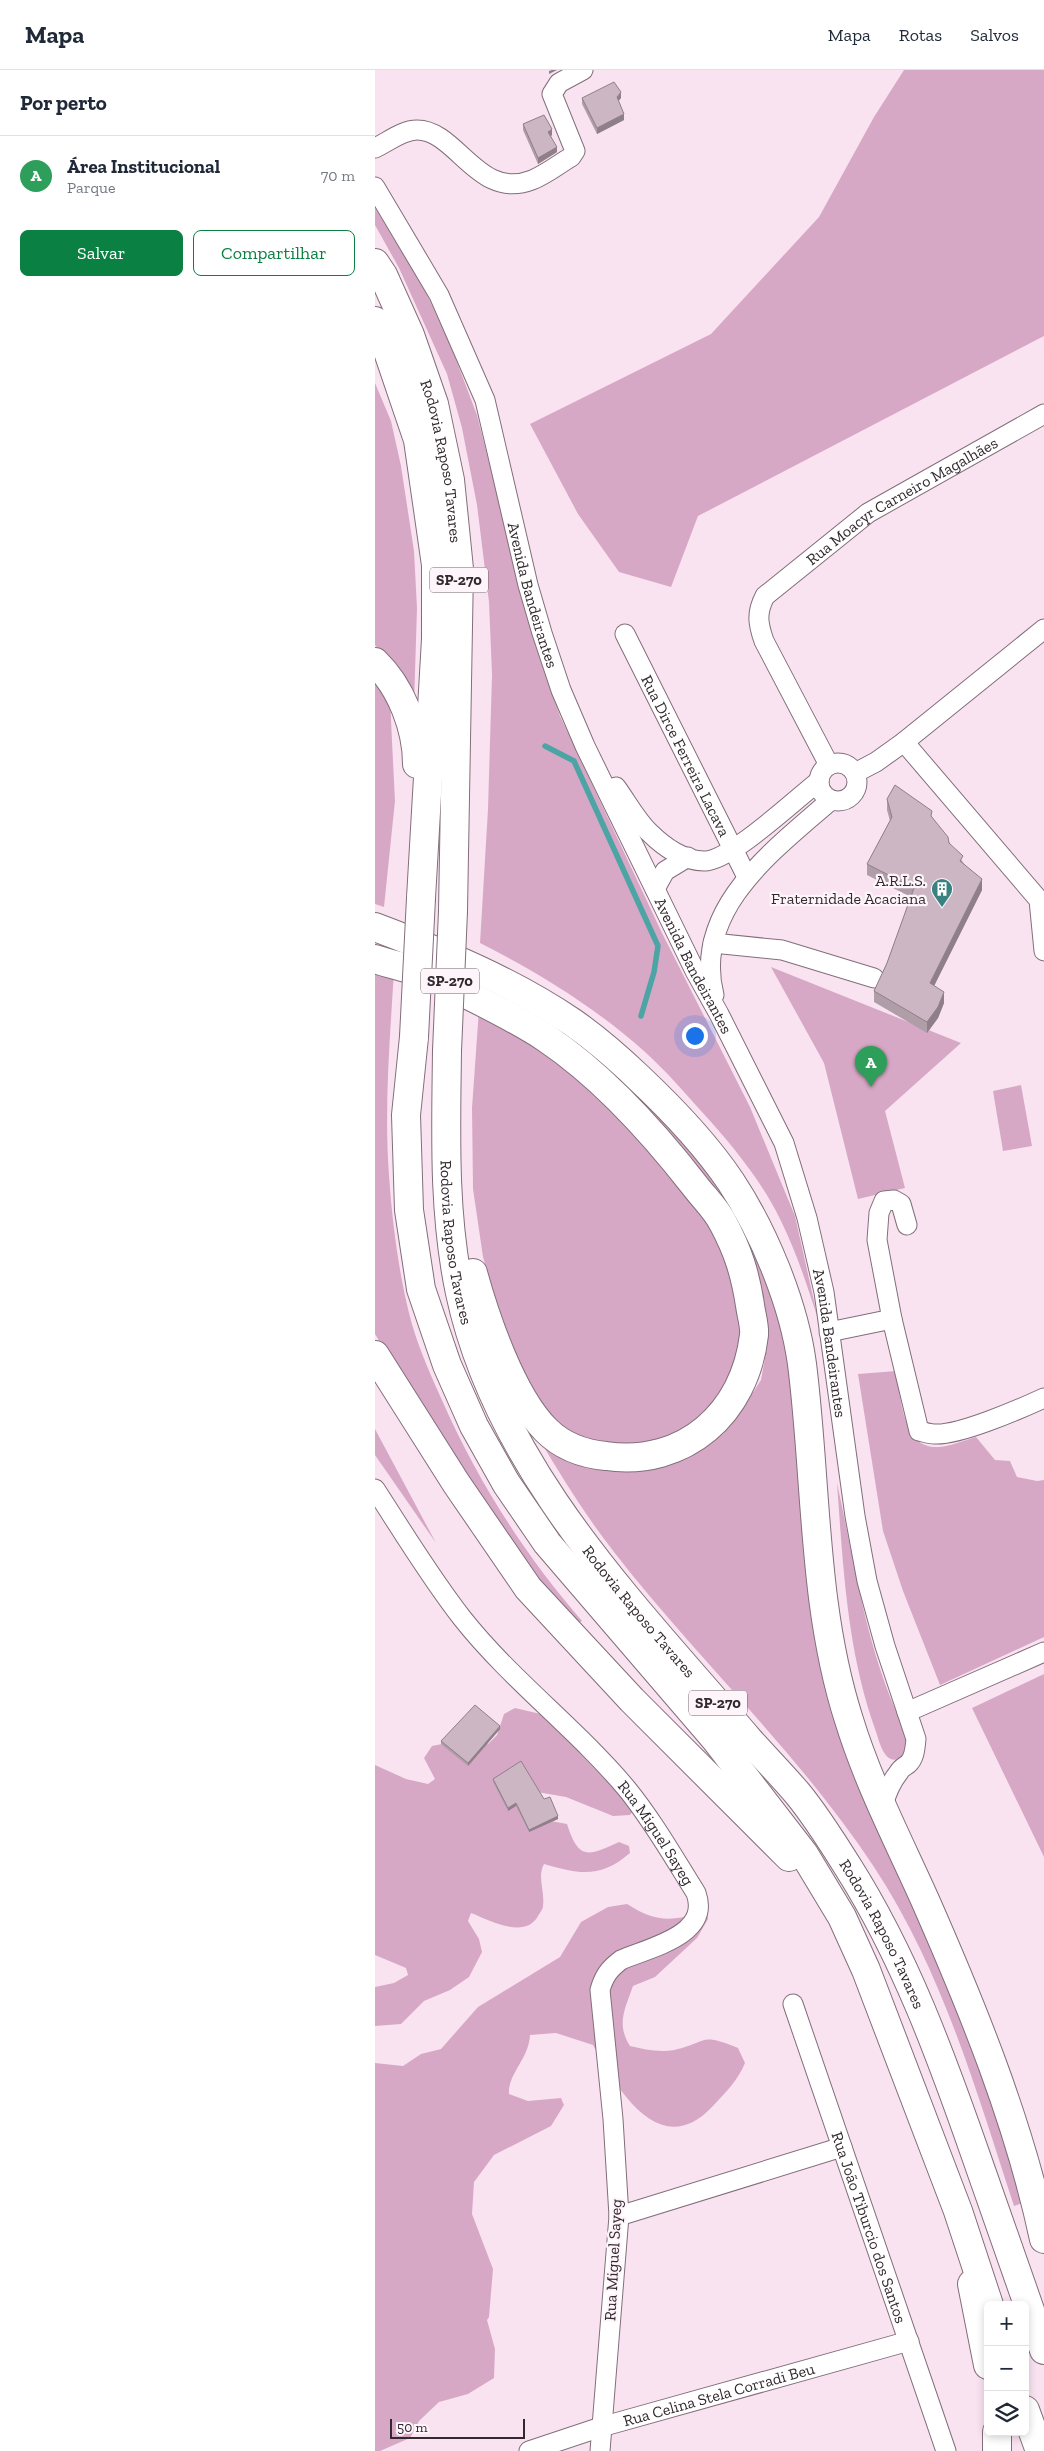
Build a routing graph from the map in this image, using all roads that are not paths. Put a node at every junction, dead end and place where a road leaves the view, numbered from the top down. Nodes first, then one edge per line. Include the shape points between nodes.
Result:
1 (583, 70) edge
2 (375, 148) edge
3 (375, 187) edge
4 (378, 266) edge
5 (375, 321) edge
6 (375, 347) edge
7 (1044, 414) edge
8 (418, 440) junction
9 (1044, 629) edge
10 (625, 634) dead end
11 (375, 662) edge
12 (904, 742) junction
13 (585, 746) junction
14 (829, 765) junction
15 (855, 772) junction
16 (819, 781) junction
17 (831, 800) junction
18 (734, 849) junction
19 (688, 857) junction
20 (424, 864) junction
21 (747, 877) junction
22 (655, 889) junction
23 (1042, 898) edge
24 (375, 927) edge
25 (713, 943) junction
26 (1044, 951) edge
27 (375, 959) edge
28 (874, 978) dead end
29 (719, 1014) junction
30 (446, 1178) junction
31 (907, 1225) dead end
32 (892, 1319) junction
33 (829, 1332) junction
34 (375, 1355) edge
35 (1044, 1398) edge
36 (375, 1489) edge
37 (1044, 1652) edge
38 (907, 1712) junction
39 (860, 1756) junction
40 (901, 1769) junction
41 (882, 1808) junction
42 (866, 1970) junction
43 (793, 2004) dead end
44 (842, 2148) junction
45 (958, 2211) junction
46 (619, 2216) junction
47 (1044, 2239) edge
48 (988, 2301) edge
49 (909, 2341) junction
50 (984, 2346) edge
51 (1044, 2350) edge
52 (1029, 2421) edge
53 (601, 2428) junction
54 (997, 2436) edge
55 (529, 2451) edge
56 (600, 2451) edge
57 (946, 2451) edge
58 (997, 2451) edge
59 (1040, 2451) edge

1 - 2 street via 559,84 552,94 575,151 532,180 520,183 488,177 437,135 427,131 403,133
3 - 13 street, Avenida Bandeirantes via 439,295 485,400 541,633
4 - 30 highway, Rodovia Raposo Tavares / SP-270, bridge via 410,335 434,404 450,480 459,569
5 - 8 highway, Rodovia Raposo Tavares / SP-270
6 - 8 street
7 - 14 street, Rua Moacyr Carneiro Magalhães via 868,513 765,596 759,607 758,623 764,641
8 - 20 highway, Rodovia Raposo Tavares / SP-270 via 435,565 436,639
9 - 12 street
10 - 18 street, Rua Dirce Ferreira Lacava
11 - 20 highway via 388,675 410,718 417,757
12 - 15 street
12 - 23 street
13 - 19 street via 649,832 669,849
13 - 22 street, Avenida Bandeirantes
14 - 15 street via 847,764
14 - 16 street via 822,771
15 - 17 street via 857,784 853,795 843,801
16 - 17 street via 822,792
16 - 18 street
17 - 21 street
18 - 19 street via 718,859 703,861
18 - 21 street, Rua Dirce Ferreira Lacava
19 - 22 street via 665,871
20 - 42 highway, Rodovia Raposo Tavares / SP-270, bridge via 406,1115 409,1210 421,1289 447,1365 474,1426 506,1483 547,1543 716,1740 804,1854 841,1917
21 - 25 street via 726,909
22 - 29 street, Avenida Bandeirantes
23 - 26 street
24 - 39 highway via 515,987 575,1024 665,1103 700,1141 732,1184 763,1242 786,1298 801,1360 822,1594 847,1716
25 - 28 street via 782,950
25 - 29 street via 710,978
27 - 30 highway via 435,978 547,1039 589,1071 666,1149 722,1220 744,1270 754,1333 744,1378 717,1421 694,1439 644,1458 622,1459 587,1454 568,1446 547,1431 523,1400 499,1349 480,1297
29 - 33 street, Avenida Bandeirantes via 785,1143 807,1218
30 - 51 highway, Rodovia Raposo Tavares / SP-270 via 460,1294 473,1340 497,1399 526,1456 564,1517 607,1572 800,1796 848,1866 889,1938 919,2001
31 - 32 street via 901,1204 894,1200 884,1201 879,1213 877,1240
32 - 33 street
32 - 35 street via 919,1430 949,1433
33 - 38 street, Avenida Bandeirantes via 867,1581
34 - 42 highway via 456,1483 529,1588 625,1692 790,1858 823,1902
36 - 46 street, Rua Miguel Sayeg via 462,1617 627,1790 696,1893 699,1911 690,1928 621,1960 611,1968 600,1990
37 - 38 street
38 - 40 street, Avenida Bandeirantes via 916,1738 915,1753 910,1763
39 - 40 street via 878,1768
39 - 41 highway
40 - 41 street, Avenida Bandeirantes via 887,1791
41 - 47 highway via 974,2014 1032,2182
42 - 45 highway, Rodovia Raposo Tavares / SP-270
43 - 44 street, Rua João Tiburcio dos Santos
44 - 46 street
44 - 49 street, Rua João Tiburcio dos Santos
45 - 48 highway, Rodovia Raposo Tavares / SP-270
45 - 50 highway
46 - 53 street, Rua Miguel Sayeg
49 - 53 street, Rua Celina Stela Corradi Beu
49 - 57 street, Rua João Tiburcio dos Santos
52 - 59 highway
53 - 55 street, Rua Celina Stela Corradi Beu
53 - 56 street, Rua Miguel Sayeg
54 - 58 highway

